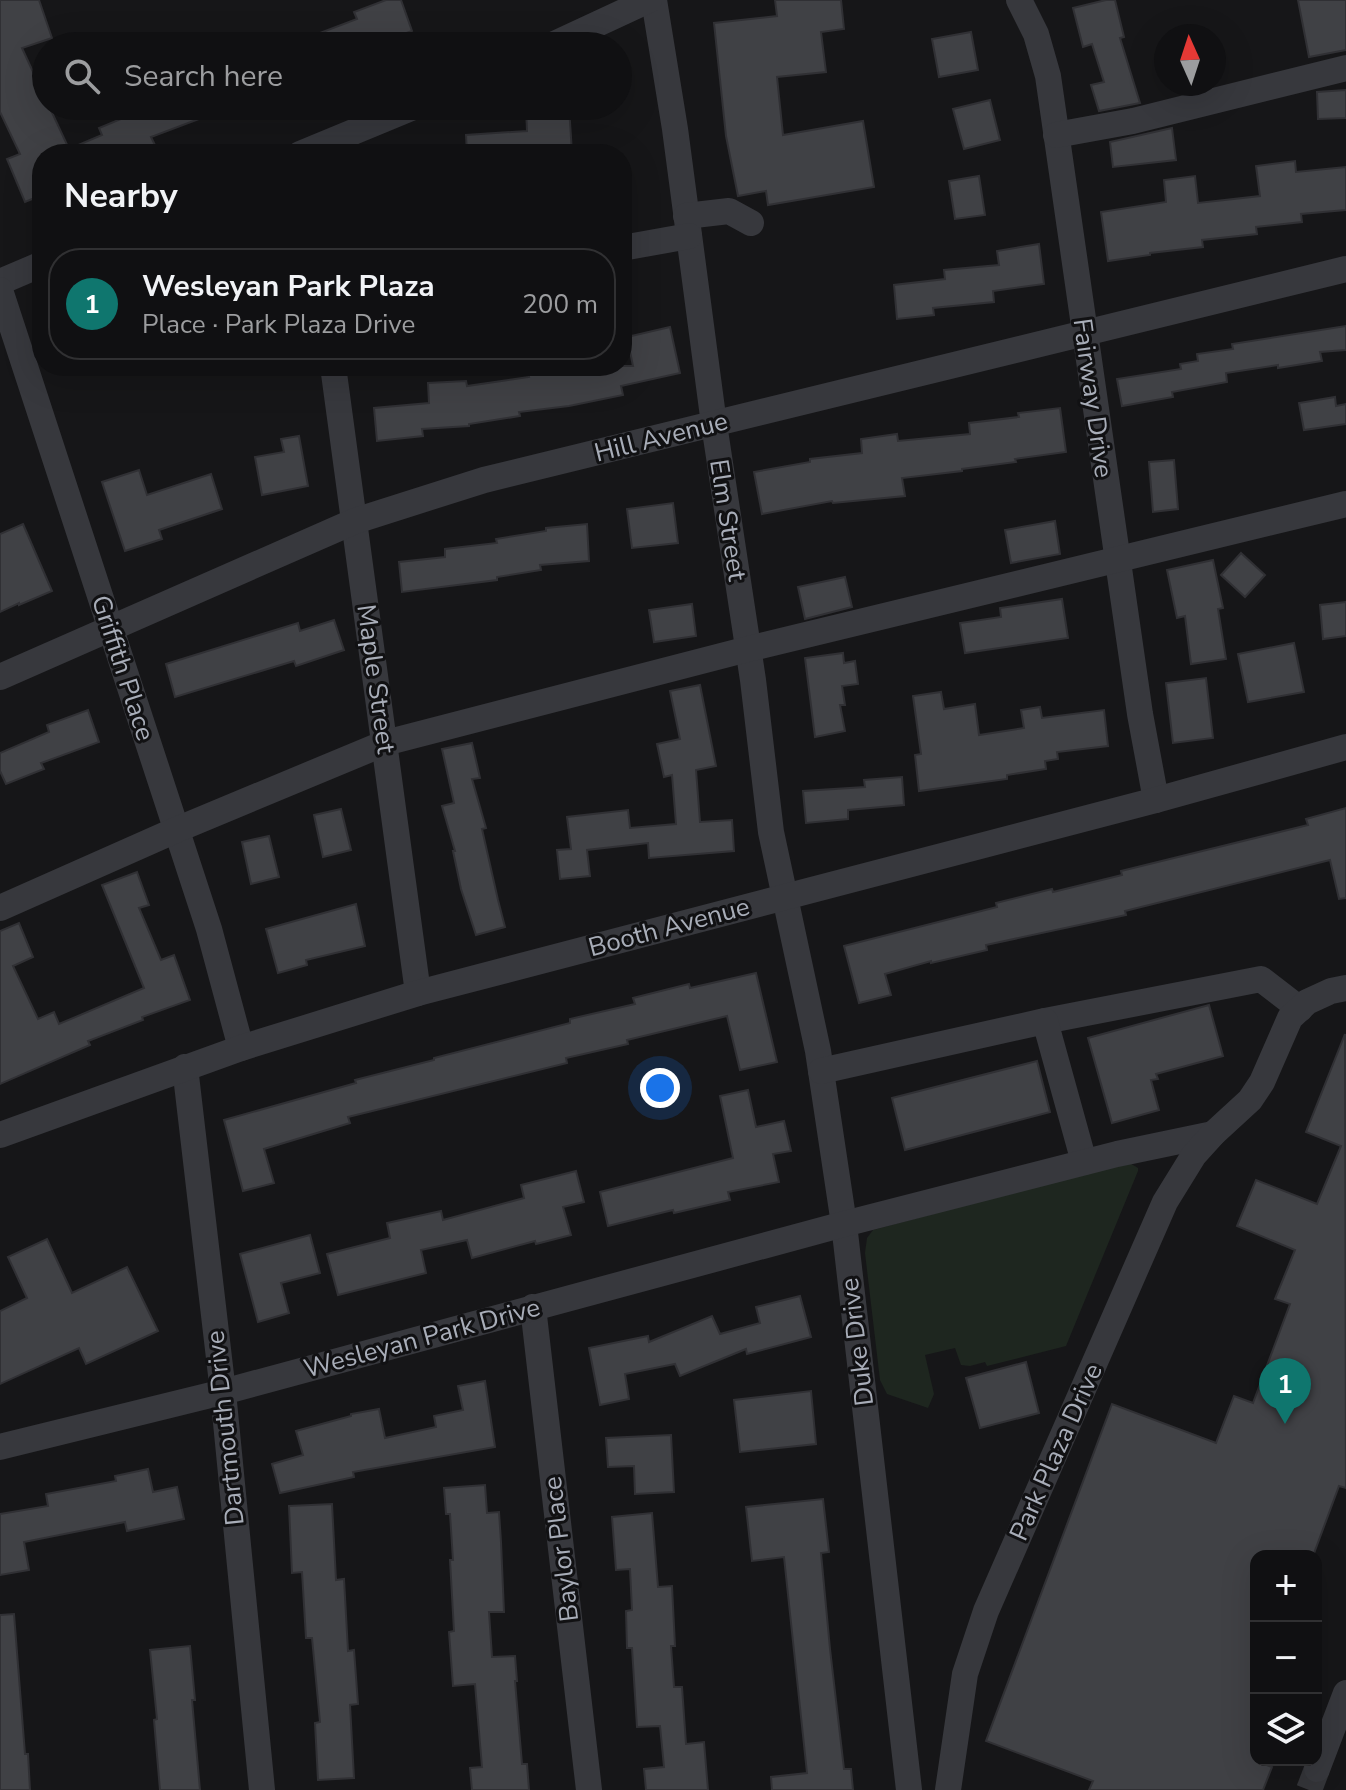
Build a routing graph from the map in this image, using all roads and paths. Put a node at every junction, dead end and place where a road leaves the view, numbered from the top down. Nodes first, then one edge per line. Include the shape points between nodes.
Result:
1 (651, 0) edge
2 (1019, 0) edge
3 (581, 32) edge
4 (1346, 68) edge
5 (383, 120) edge
6 (1056, 135) junction
7 (326, 144) edge
8 (751, 223) dead end
9 (688, 226) junction
10 (632, 245) edge
11 (32, 268) edge
12 (1346, 269) edge
13 (0, 282) edge
14 (0, 290) edge
15 (1084, 333) junction
16 (334, 376) edge
17 (714, 424) junction
18 (1346, 504) edge
19 (355, 521) junction
20 (1117, 560) junction
21 (109, 629) junction
22 (748, 649) junction
23 (0, 677) edge
24 (385, 743) junction
25 (1346, 747) edge
26 (1156, 800) junction
27 (176, 830) junction
28 (785, 897) junction
29 (0, 908) edge
30 (1346, 988) edge
31 (418, 993) junction
32 (1300, 1009) junction
33 (1045, 1021) junction
34 (241, 1048) junction
35 (185, 1067) junction
36 (821, 1071) junction
37 (1213, 1134) junction
38 (0, 1135) edge
39 (1084, 1162) junction
40 (844, 1224) junction
41 (533, 1307) junction
42 (223, 1392) junction
43 (0, 1447) edge
44 (1346, 1693) edge
45 (1317, 1769) tunnel mouth
46 (262, 1790) edge
47 (589, 1790) edge
48 (909, 1790) edge
49 (948, 1790) edge

1 - 3 street
1 - 9 street, Elm Street
2 - 6 street, Fairway Drive via 1048,76
4 - 6 street
5 - 7 street
6 - 15 street, Fairway Drive
8 - 9 street via 729,211
9 - 10 street
9 - 17 street, Elm Street
11 - 13 street
12 - 15 street, Hill Avenue
14 - 21 street, Griffith Place
15 - 17 street, Hill Avenue
15 - 20 street, Fairway Drive
16 - 19 street, Maple Street
17 - 19 street, Hill Avenue via 484,480
17 - 22 street, Elm Street
18 - 20 street
19 - 21 street, Hill Avenue
19 - 24 street, Maple Street
20 - 22 street
20 - 26 street, Fairway Drive
21 - 23 street, Hill Avenue
21 - 27 street, Griffith Place
22 - 24 street
22 - 28 street, Elm Street via 771,832
24 - 27 street
24 - 31 street, Maple Street
25 - 26 street, Booth Avenue
26 - 28 street, Booth Avenue
27 - 29 street
27 - 34 street, Griffith Place
28 - 31 street, Booth Avenue
28 - 36 street, Duke Drive
30 - 32 street, Park Plaza Drive
31 - 34 street, Booth Avenue
32 - 33 street via 1261,979
32 - 37 street, Park Plaza Drive via 1290,1018 1250,1100
33 - 36 street
33 - 39 street
34 - 35 street, Booth Avenue
35 - 38 street, Booth Avenue
35 - 42 street, Dartmouth Drive
36 - 40 street, Duke Drive
37 - 39 street
37 - 49 street, Park Plaza Drive via 1165,1202 986,1611 965,1674
39 - 40 street
40 - 41 street, Wesleyan Park Drive
40 - 48 street, Duke Drive
41 - 42 street, Wesleyan Park Drive
41 - 47 street, Baylor Place
42 - 43 street, Wesleyan Park Drive
42 - 46 street, Dartmouth Drive
44 - 45 street

